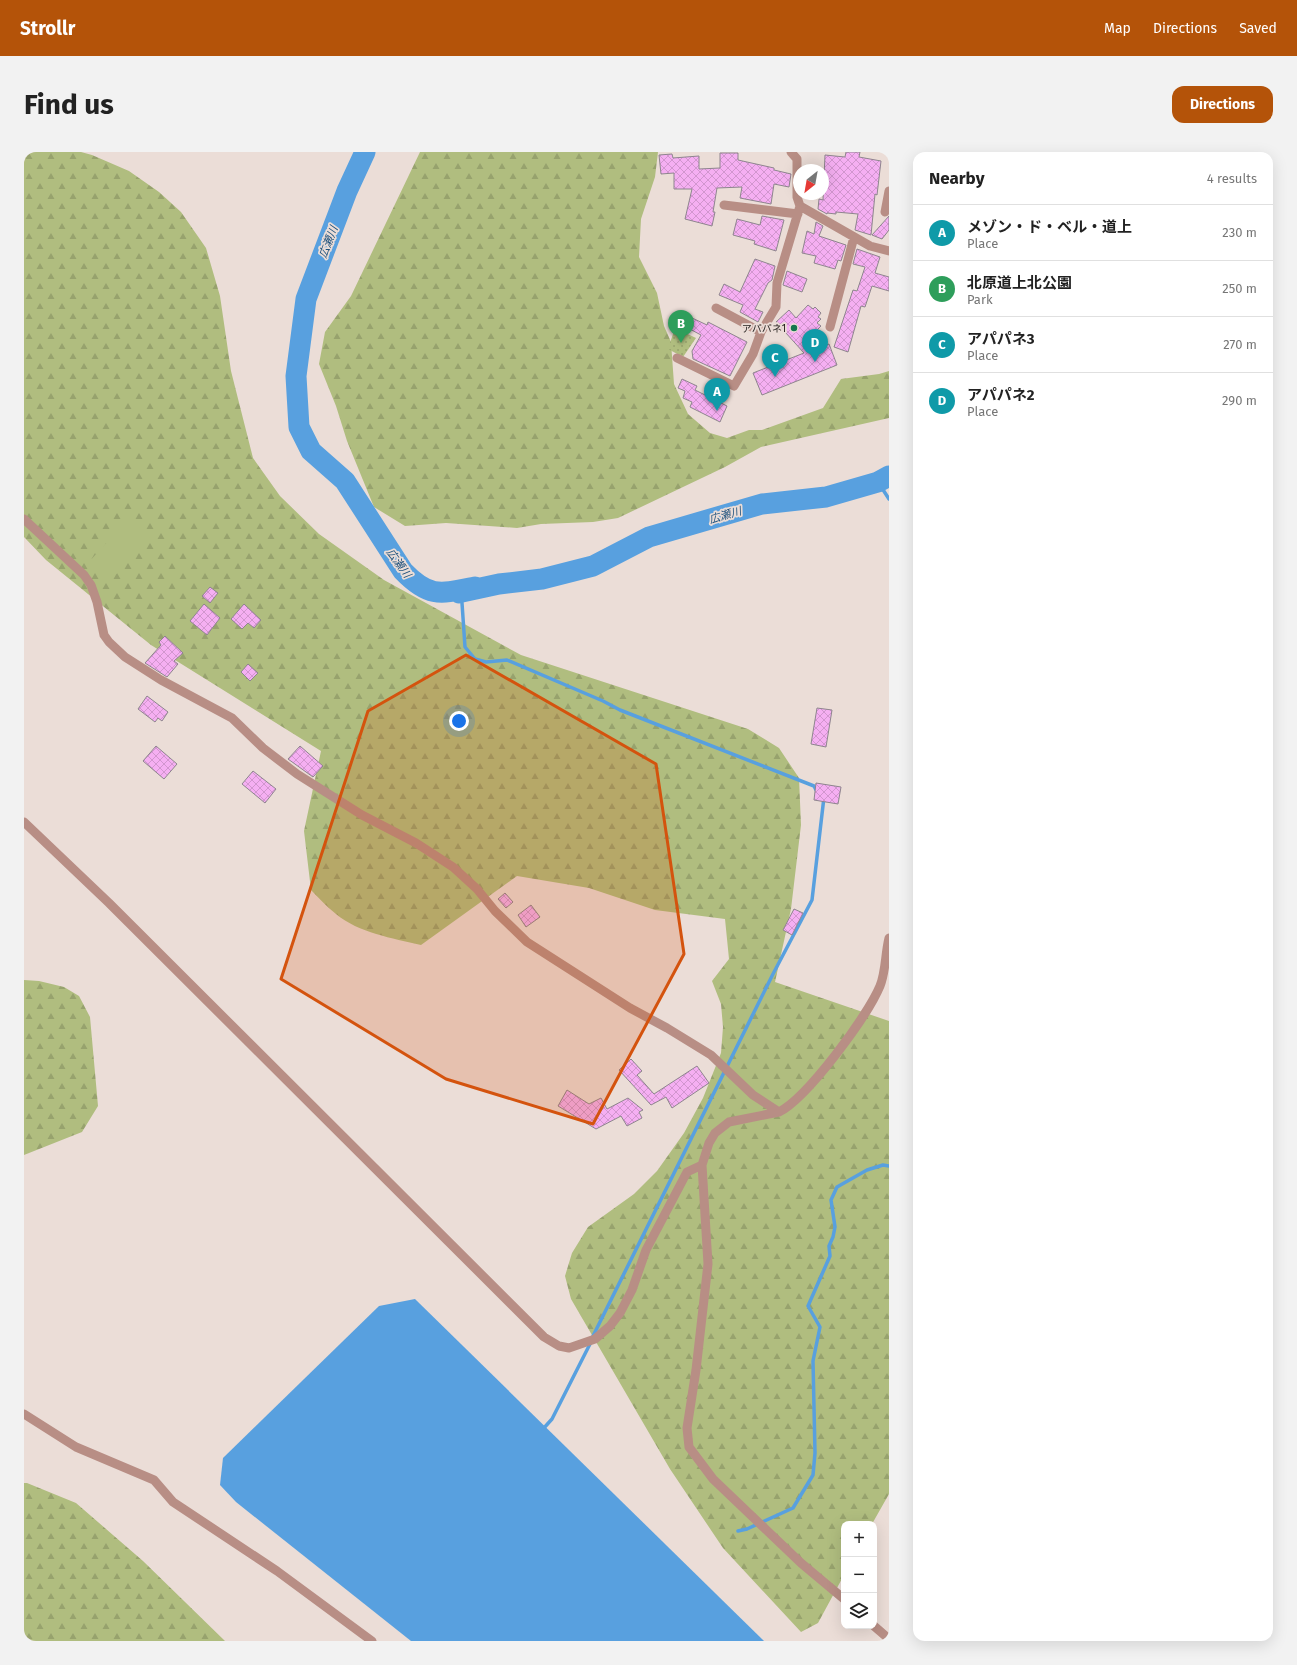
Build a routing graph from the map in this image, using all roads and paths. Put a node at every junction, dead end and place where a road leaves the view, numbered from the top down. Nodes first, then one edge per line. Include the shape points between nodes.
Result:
1 (791, 152) edge
2 (889, 191) edge
3 (724, 205) dead end
4 (799, 210) junction
5 (885, 212) dead end
6 (854, 237) junction
7 (889, 251) edge
8 (716, 308) dead end
9 (830, 327) dead end
10 (761, 332) junction
11 (677, 358) dead end
12 (24, 519) edge
13 (24, 822) edge
14 (889, 938) edge
15 (778, 1112) junction
16 (702, 1165) junction
17 (24, 1414) edge
18 (841, 1596) edge
19 (877, 1629) edge
20 (889, 1639) edge
21 (372, 1641) edge

1 - 4 street via 797,159
2 - 5 street
3 - 4 street
4 - 6 street
4 - 10 street via 777,283 776,306
6 - 7 street via 870,246
6 - 9 street
8 - 10 street
10 - 11 street via 753,354 734,386
12 - 15 street via 84,575 97,602 104,635 125,657 161,680 232,718 296,774 447,863 477,889 495,911 527,942 630,1008 711,1055 728,1073
13 - 16 street via 109,903 544,1337 559,1346 569,1348 582,1345 595,1339 610,1326 632,1290 646,1250 687,1172
14 - 15 street via 880,986 867,1010 822,1072 796,1101
15 - 16 street via 729,1122 722,1126 708,1143
16 - 18 street via 708,1264 696,1370 686,1428 689,1447 713,1479 801,1563
17 - 21 street via 76,1447 154,1480 173,1502 277,1570
19 - 20 street

